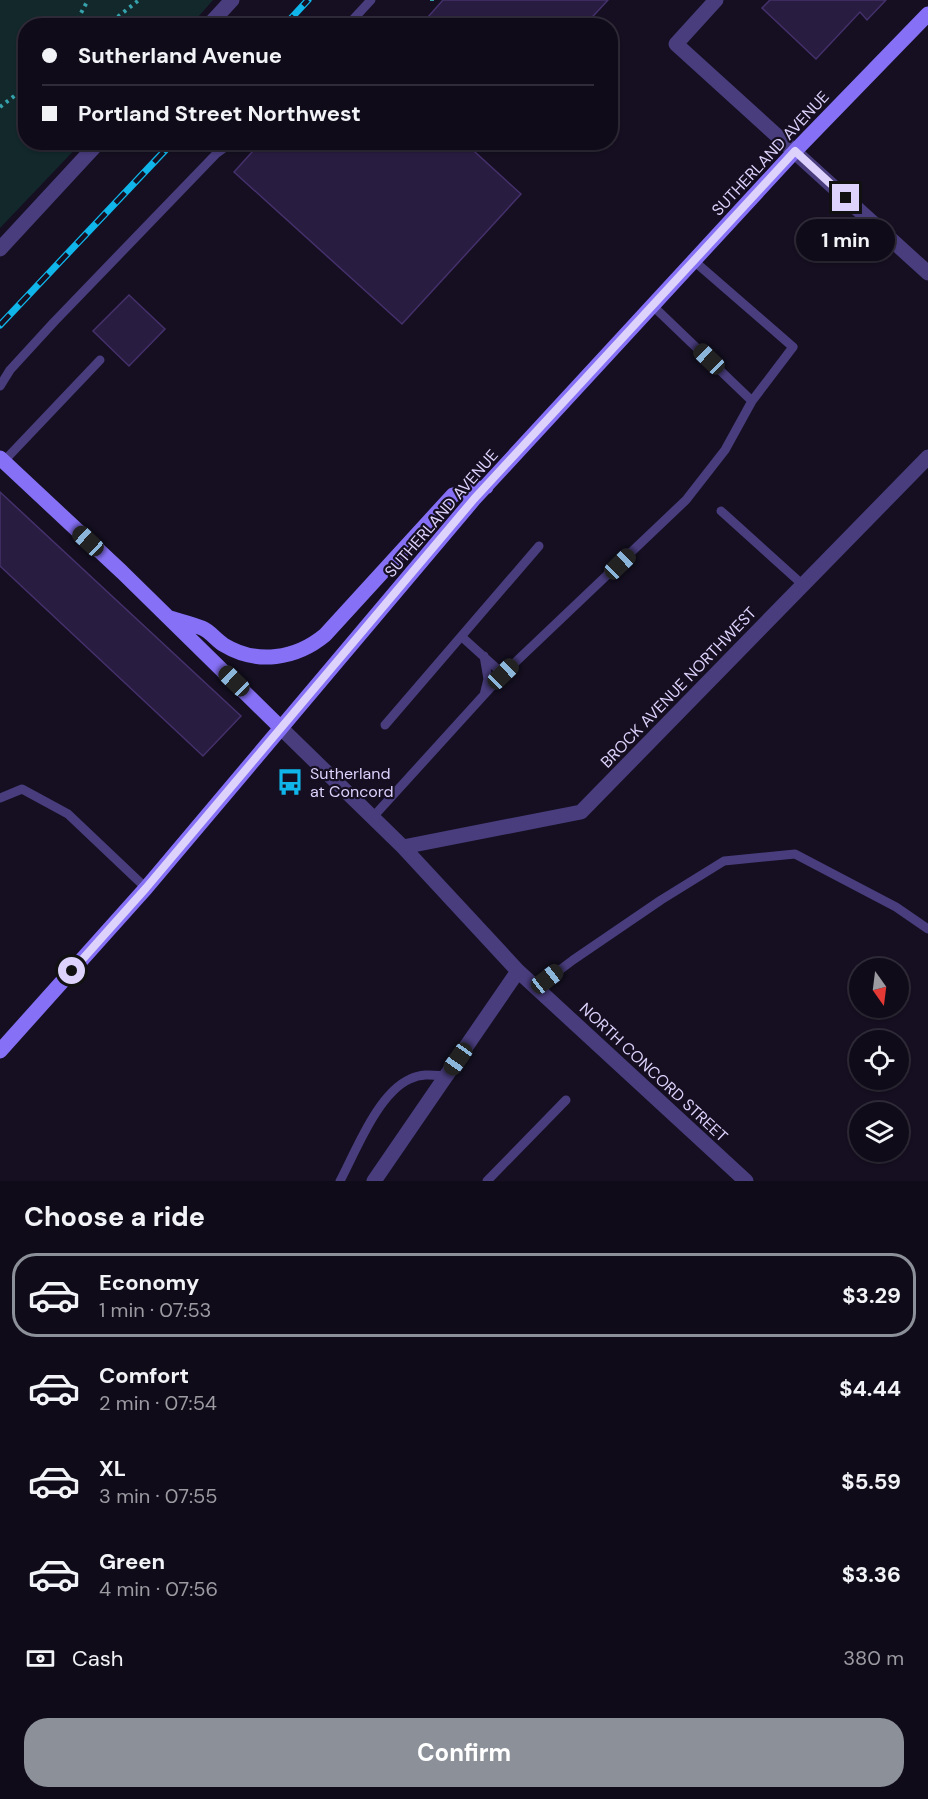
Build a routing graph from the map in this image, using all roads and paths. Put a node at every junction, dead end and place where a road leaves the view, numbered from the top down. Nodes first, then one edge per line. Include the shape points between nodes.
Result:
1 (88, 0) edge
2 (139, 0) edge
3 (232, 0) edge
4 (371, 0) edge
5 (716, 0) edge
6 (928, 14) edge
7 (78, 18) edge
8 (116, 18) edge
9 (215, 18) edge
10 (354, 18) edge
11 (18, 93) edge
12 (0, 107) edge
13 (92, 150) edge
14 (221, 150) edge
15 (795, 151) junction
16 (0, 249) edge
17 (694, 261) junction
18 (928, 273) edge
19 (653, 306) junction
20 (100, 360) dead end
21 (0, 386) edge
22 (752, 401) junction
23 (928, 457) edge
24 (2, 460) edge
25 (486, 487) junction
26 (721, 511) dead end
27 (539, 546) dead end
28 (803, 585) junction
29 (170, 618) junction
30 (462, 637) junction
31 (483, 656) junction
32 (503, 674) junction
33 (484, 696) junction
34 (385, 725) dead end
35 (281, 728) junction
36 (0, 798) edge
37 (373, 817) junction
38 (403, 847) junction
39 (146, 888) junction
40 (928, 929) edge
41 (518, 971) junction
42 (536, 988) junction
43 (0, 1051) edge
44 (446, 1076) junction
45 (566, 1100) dead end
46 (340, 1181) edge
47 (374, 1181) edge
48 (487, 1181) edge
49 (746, 1181) edge

1 - 7 path
2 - 8 path
3 - 9 street
4 - 10 lane
5 - 15 street via 676,44
6 - 15 street, SUTHERLAND AVENUE
11 - 12 path
13 - 16 street
14 - 21 lane via 54,322
15 - 17 street, SUTHERLAND AVENUE
15 - 18 street
17 - 19 street, SUTHERLAND AVENUE
17 - 22 lane via 793,347
19 - 22 lane
19 - 25 street, SUTHERLAND AVENUE
20 - 24 lane
22 - 32 lane via 725,450 686,500
23 - 28 street, BROCK AVENUE NORTHWEST
24 - 29 street, NORTH CONCORD STREET
25 - 29 street via 453,495 325,635 301,651 273,658 245,654 223,645 204,628
25 - 35 street, SUTHERLAND AVENUE
26 - 28 lane
27 - 30 lane
28 - 38 street, BROCK AVENUE NORTHWEST via 581,812
29 - 35 street, NORTH CONCORD STREET
30 - 31 lane
30 - 34 lane
31 - 32 lane
31 - 33 lane via 488,679
32 - 33 lane
33 - 37 lane
35 - 37 street, NORTH CONCORD STREET
35 - 39 street, SUTHERLAND AVENUE
36 - 39 lane via 22,789 68,814
37 - 38 street, NORTH CONCORD STREET
38 - 41 street, NORTH CONCORD STREET
39 - 43 street, SUTHERLAND AVENUE
40 - 42 lane via 896,907 795,854 724,861
41 - 42 street, NORTH CONCORD STREET
41 - 44 street
42 - 49 street, NORTH CONCORD STREET
44 - 46 lane via 425,1074 394,1088 376,1113
44 - 47 street
45 - 48 lane

